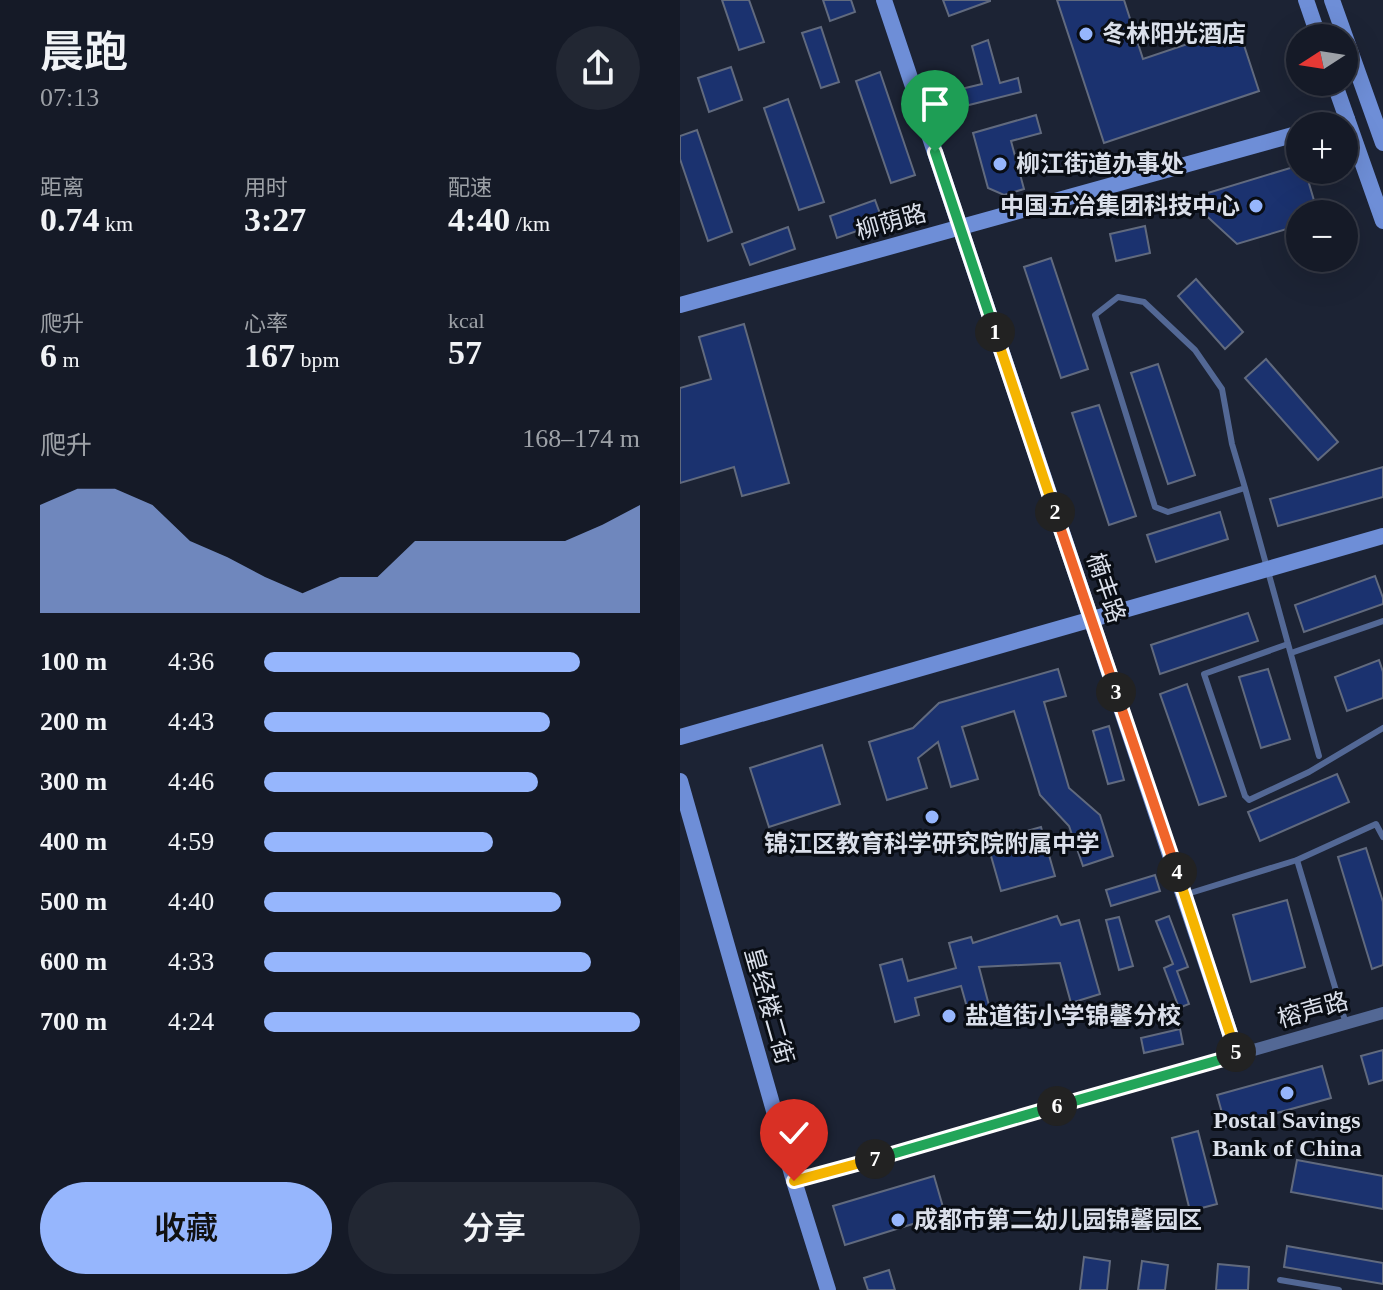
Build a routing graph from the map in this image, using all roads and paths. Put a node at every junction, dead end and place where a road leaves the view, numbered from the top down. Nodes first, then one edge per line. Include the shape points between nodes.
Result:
1 (884, 0) edge
2 (1306, 0) edge
3 (1332, 0) edge
4 (1314, 24) edge
5 (1286, 137) edge
6 (1383, 143) edge
7 (1358, 150) edge
8 (1383, 221) edge
9 (960, 228) junction
10 (680, 305) edge
11 (1245, 488) junction
12 (1383, 536) edge
13 (1267, 569) junction
14 (1091, 619) junction
15 (1383, 621) edge
16 (1288, 644) junction
17 (1291, 653) junction
18 (1383, 728) edge
19 (680, 737) edge
20 (1319, 756) dead end
21 (680, 781) edge
22 (1380, 822) edge
23 (1383, 837) edge
24 (1297, 860) junction
25 (1184, 895) junction
26 (1383, 1013) edge
27 (1346, 1024) junction
28 (1237, 1055) junction
29 (794, 1181) junction
30 (1280, 1280) dead end
31 (828, 1290) edge
32 (1339, 1290) edge

1 - 9 street, 楠丰路
2 - 4 street
3 - 6 street
5 - 9 street, 柳荫路
7 - 8 street
9 - 10 street, 柳荫路
9 - 14 street, 楠丰路
11 - 11 lane via 1222,389 1195,350 1144,302 1118,297 1095,315 1155,507 1168,512
11 - 13 lane
12 - 13 street
13 - 14 street
13 - 16 lane
14 - 19 street
14 - 25 street, 楠丰路
15 - 17 lane
16 - 17 lane
16 - 18 lane via 1204,674 1249,800
17 - 20 lane
21 - 29 street, 皇经楼二街
22 - 23 lane
22 - 24 lane
24 - 25 lane
24 - 27 lane
25 - 28 street, 楠丰路
26 - 27 street, 榕声路
27 - 28 street, 榕声路
28 - 29 street, 榕声路
29 - 31 street, 皇经楼二街
30 - 32 lane

